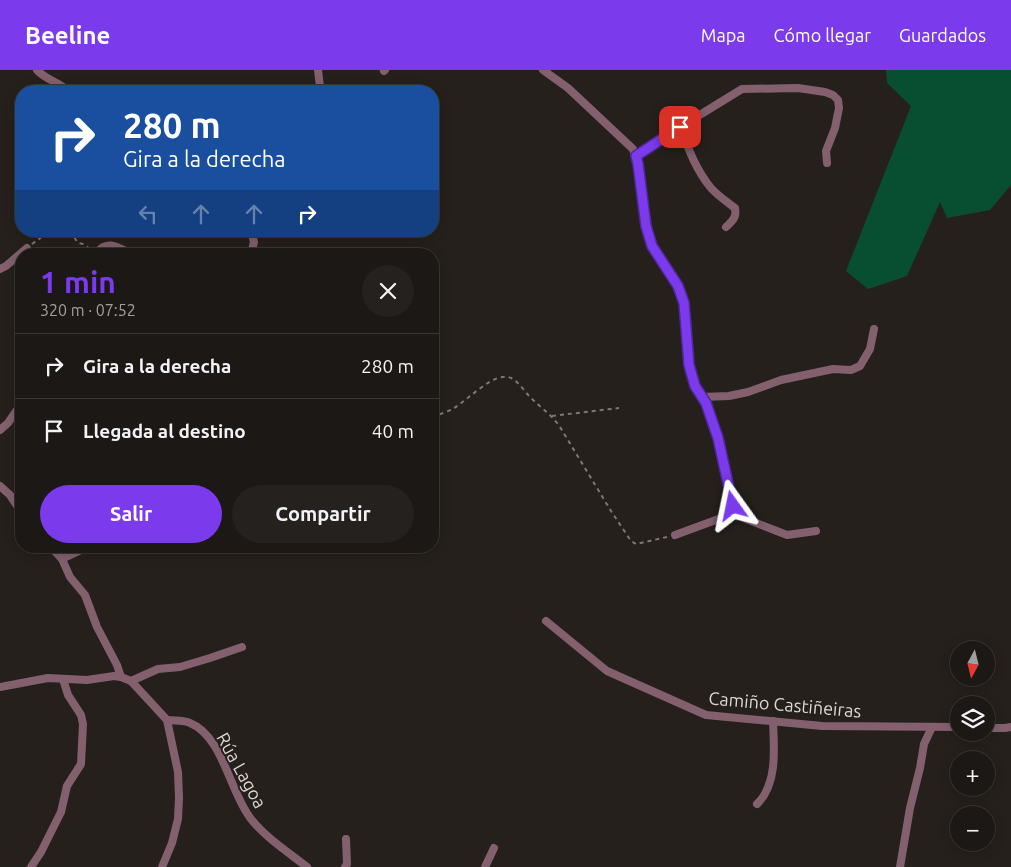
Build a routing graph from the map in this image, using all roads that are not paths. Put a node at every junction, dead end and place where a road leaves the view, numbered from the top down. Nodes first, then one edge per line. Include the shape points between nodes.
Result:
1 (36, 70) edge
2 (318, 70) edge
3 (543, 70) edge
4 (58, 85) edge
5 (320, 85) edge
6 (680, 127) junction
7 (636, 156) junction
8 (827, 162) dead end
9 (726, 228) dead end
10 (102, 248) edge
11 (118, 248) edge
12 (15, 258) edge
13 (0, 269) edge
14 (874, 329) dead end
15 (702, 397) junction
16 (15, 413) edge
17 (0, 430) edge
18 (0, 486) edge
19 (15, 503) edge
20 (734, 509) junction
21 (816, 531) dead end
22 (675, 535) road end
23 (56, 553) edge
24 (75, 553) edge
25 (62, 559) junction
26 (546, 621) dead end
27 (242, 647) dead end
28 (120, 677) junction
29 (63, 679) junction
30 (131, 681) junction
31 (0, 688) edge
32 (168, 720) junction
33 (773, 721) junction
34 (932, 727) junction
35 (950, 727) edge
36 (1011, 727) edge
37 (995, 728) edge
38 (757, 804) dead end
39 (346, 838) dead end
40 (494, 848) dead end
41 (31, 867) edge
42 (162, 867) edge
43 (307, 867) edge
44 (345, 867) edge
45 (485, 867) edge
46 (900, 867) edge

1 - 4 street
2 - 5 street
3 - 7 street via 568,88 633,149
6 - 7 street
6 - 8 street via 742,89 798,88 825,92 838,100 839,108 826,151
6 - 9 street via 705,180 735,208 734,220
7 - 15 street via 646,226 652,246 678,286 684,303 689,365
10 - 11 street via 106,245
12 - 13 street
14 - 15 street via 870,349 860,366 852,370 833,369 781,380 748,392
15 - 20 street via 718,438
16 - 17 street
18 - 19 street
20 - 21 street via 746,519 787,535
20 - 22 street via 724,517
23 - 25 street
24 - 25 street
25 - 28 street via 70,577 85,595
26 - 33 street, Camiño Castiñeiras via 616,675 706,714
27 - 30 street via 180,667 158,669
28 - 29 street
28 - 30 street
29 - 31 street via 48,678
29 - 41 street via 83,724 81,764 67,786 61,812
30 - 32 street
32 - 42 street via 178,772 179,798 178,819
32 - 43 street, Rúa Lagoa via 190,722 202,730 213,743 251,820
33 - 34 street, Camiño Castiñeiras via 822,726
33 - 38 street via 773,771 764,797
34 - 35 street, Camiño Castiñeiras
34 - 46 street via 924,744
36 - 37 street
39 - 44 street via 348,864
40 - 45 street

